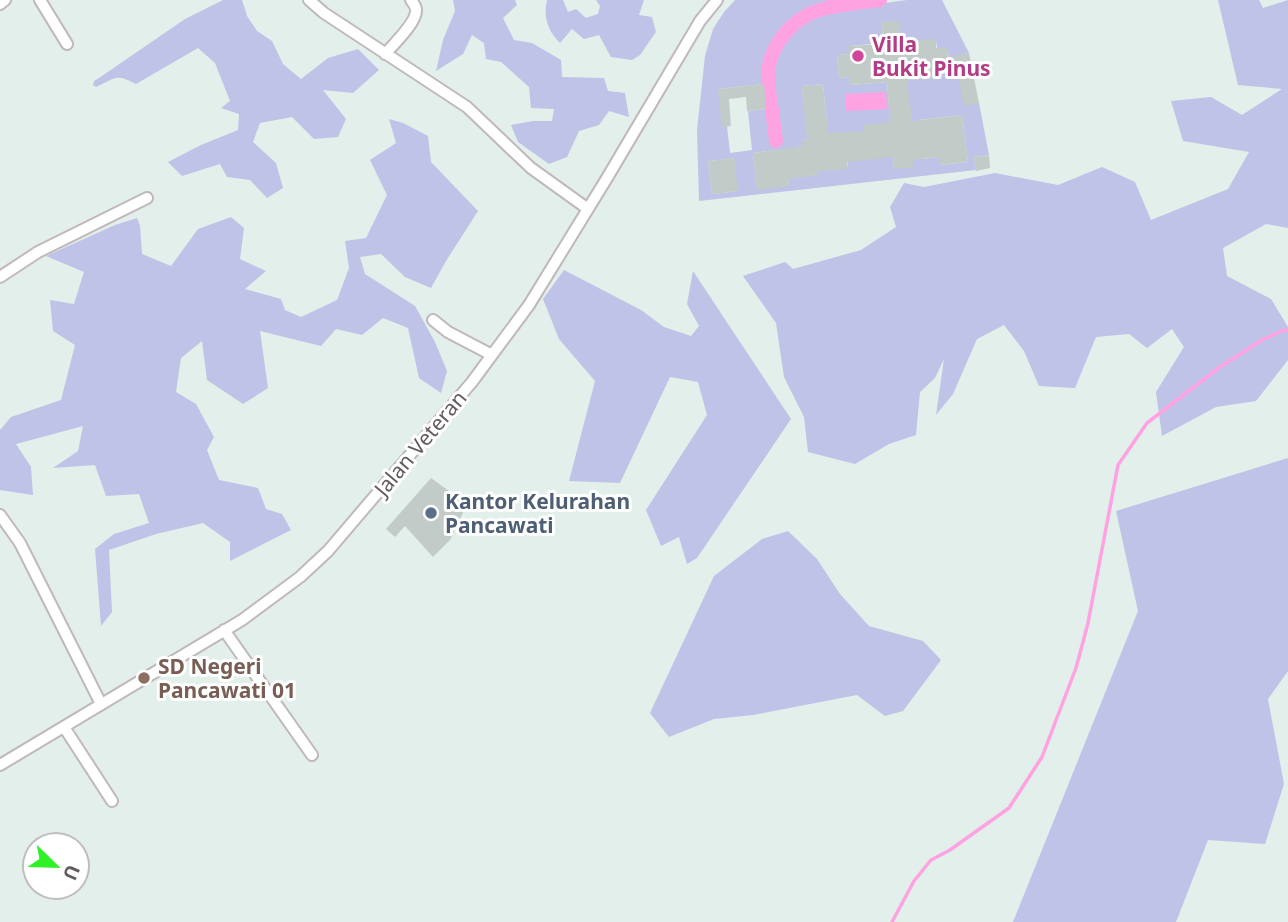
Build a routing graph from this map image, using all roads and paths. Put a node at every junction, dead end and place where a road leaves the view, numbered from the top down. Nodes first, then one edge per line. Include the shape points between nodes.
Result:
1 (5, 0) edge
2 (40, 0) edge
3 (309, 0) edge
4 (411, 0) edge
5 (717, 0) edge
6 (0, 4) edge
7 (67, 44) dead end
8 (385, 54) junction
9 (147, 198) dead end
10 (588, 209) junction
11 (0, 277) edge
12 (433, 320) dead end
13 (492, 355) junction
14 (0, 515) edge
15 (224, 630) junction
16 (101, 704) junction
17 (64, 727) junction
18 (312, 754) dead end
19 (0, 765) edge
20 (112, 801) dead end

1 - 6 street
2 - 7 street
3 - 8 street
4 - 8 street via 416,15
5 - 10 street, Jalan Veteran
8 - 10 street via 467,107 531,168
9 - 11 street via 38,252
10 - 13 street, Jalan Veteran
12 - 13 street
13 - 15 street, Jalan Veteran via 328,551 300,578
14 - 16 street via 20,543
15 - 16 street, Jalan Veteran
15 - 18 street
16 - 17 street, Jalan Veteran
17 - 19 street, Jalan Veteran
17 - 20 street

